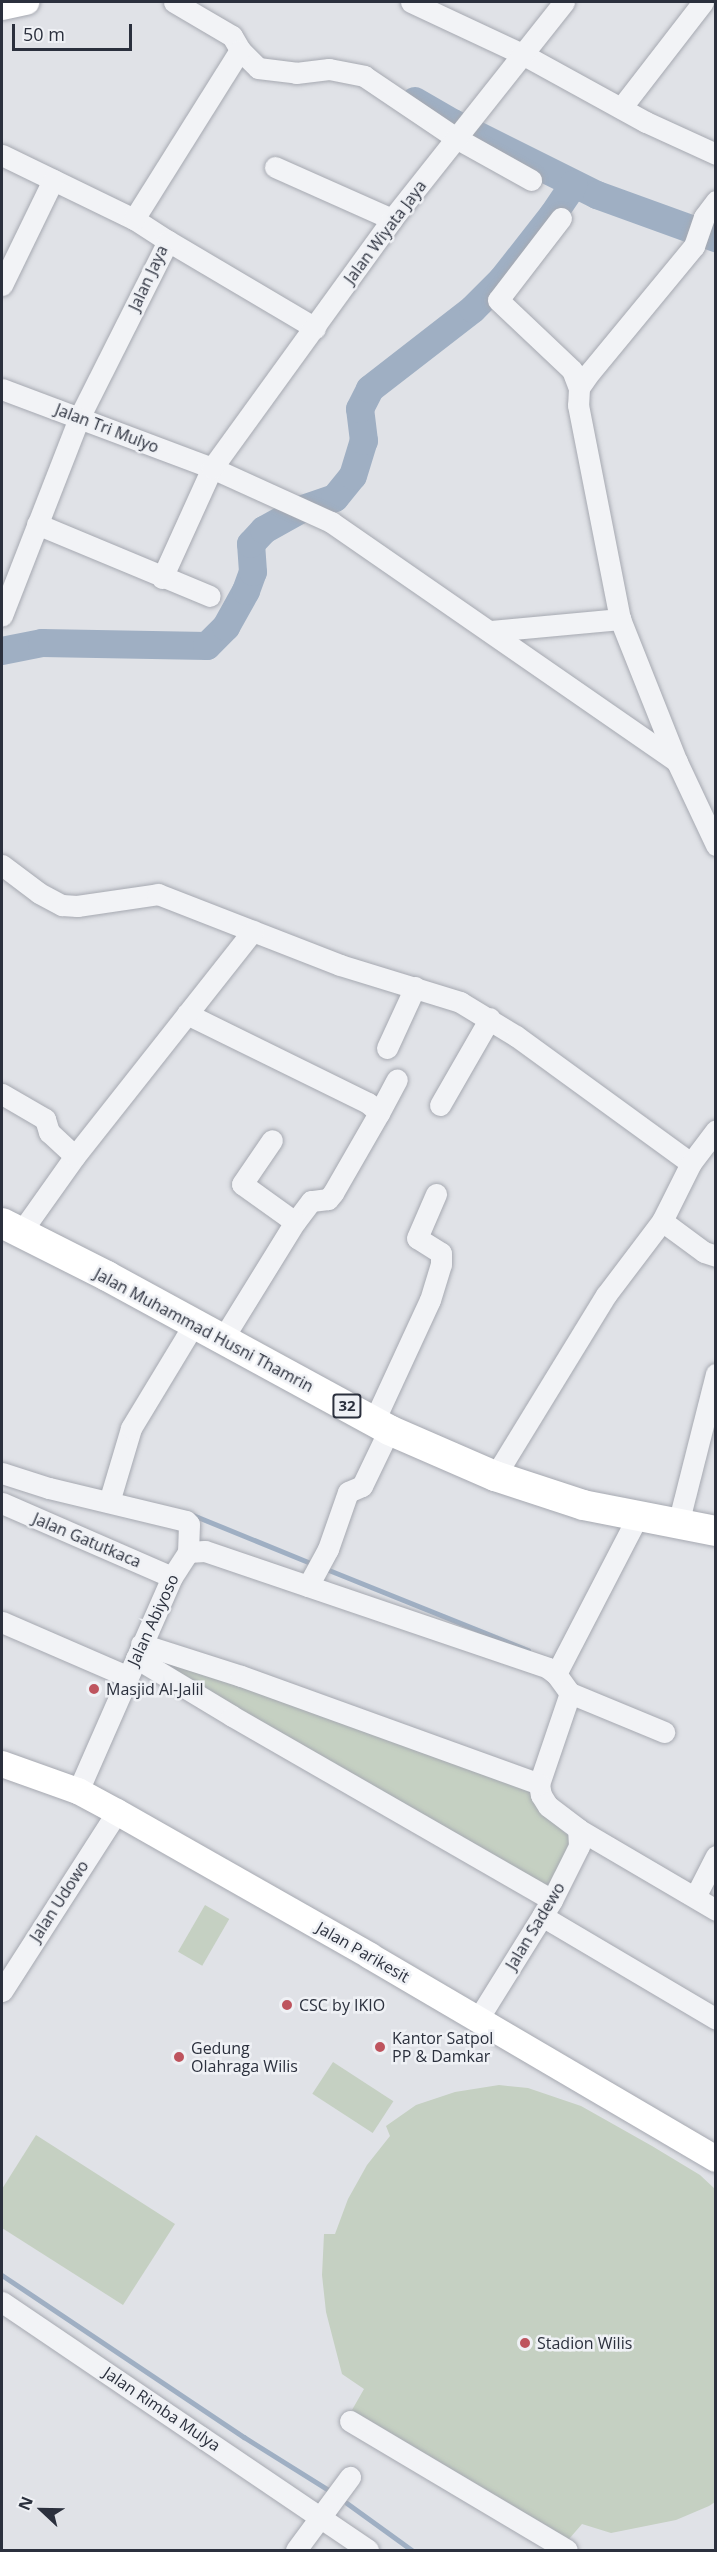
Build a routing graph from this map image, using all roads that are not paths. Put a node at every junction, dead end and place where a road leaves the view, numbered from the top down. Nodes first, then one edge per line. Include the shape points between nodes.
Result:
1 (26, 2) edge
2 (174, 2) edge
3 (411, 2) edge
4 (564, 2) edge
5 (703, 2) edge
6 (2, 8) edge
7 (240, 50) junction
8 (524, 55) junction
9 (621, 108) junction
10 (457, 137) junction
11 (716, 154) edge
12 (2, 155) edge
13 (275, 167) dead end
14 (53, 180) junction
15 (531, 180) dead end
16 (710, 209) edge
17 (561, 218) dead end
18 (134, 219) junction
19 (392, 219) junction
20 (168, 241) junction
21 (2, 285) edge
22 (315, 328) junction
23 (2, 388) edge
24 (579, 388) junction
25 (80, 418) junction
26 (212, 468) junction
27 (37, 524) junction
28 (162, 578) junction
29 (210, 597) dead end
30 (2, 615) edge
31 (620, 619) junction
32 (491, 631) junction
33 (677, 762) junction
34 (716, 845) edge
35 (2, 865) edge
36 (253, 932) junction
37 (415, 987) junction
38 (188, 1014) junction
39 (490, 1018) junction
40 (387, 1048) dead end
41 (397, 1079) dead end
42 (2, 1094) edge
43 (440, 1105) dead end
44 (379, 1113) junction
45 (272, 1140) dead end
46 (712, 1141) edge
47 (75, 1156) junction
48 (691, 1163) junction
49 (436, 1194) dead end
50 (662, 1221) junction
51 (295, 1222) junction
52 (11, 1228) edge
53 (716, 1256) edge
54 (194, 1324) junction
55 (222, 1340) junction
56 (716, 1374) edge
57 (381, 1425) junction
58 (2, 1473) edge
59 (495, 1476) junction
60 (111, 1496) junction
61 (2, 1503) edge
62 (638, 1516) junction
63 (678, 1524) junction
64 (716, 1531) edge
65 (197, 1551) junction
66 (172, 1577) junction
67 (308, 1586) junction
68 (2, 1622) edge
69 (135, 1659) junction
70 (555, 1674) junction
71 (570, 1693) junction
72 (664, 1732) dead end
73 (2, 1764) edge
74 (539, 1784) junction
75 (78, 1791) junction
76 (117, 1812) junction
77 (578, 1829) junction
78 (716, 1856) edge
79 (695, 1897) junction
80 (547, 1908) junction
81 (716, 1910) edge
82 (2, 1991) edge
83 (478, 2019) junction
84 (716, 2019) edge
85 (716, 2159) edge
86 (2, 2302) edge
87 (350, 2421) dead end
88 (349, 2478) dead end
89 (323, 2515) junction
90 (297, 2550) edge
91 (368, 2550) edge
92 (567, 2550) edge

1 - 6 main road
2 - 7 street via 232,36
3 - 8 street
4 - 8 street, Jalan Wiyata Jaya
5 - 9 street
7 - 10 street via 258,68 296,73 329,69 364,76
7 - 18 street
8 - 9 street
8 - 10 street, Jalan Wiyata Jaya
9 - 11 street
10 - 15 street
10 - 19 street, Jalan Wiyata Jaya
12 - 14 street, Jalan Jaya
13 - 19 street
14 - 18 street, Jalan Jaya
14 - 21 street
16 - 24 street via 694,246
17 - 24 street via 498,300 572,370
18 - 20 street, Jalan Jaya
19 - 22 street, Jalan Wiyata Jaya
20 - 22 street
20 - 25 street, Jalan Jaya
22 - 26 street, Jalan Wiyata Jaya
23 - 25 street, Jalan Tri Mulyo
24 - 31 street via 578,405
25 - 26 street, Jalan Tri Mulyo
25 - 27 street, Jalan Jaya
26 - 28 street, Jalan Wiyata Jaya
26 - 32 street, Jalan Tri Mulyo via 318,515
27 - 28 street
27 - 30 street, Jalan Jaya
28 - 29 street
31 - 32 street
31 - 33 street
32 - 33 street, Jalan Tri Mulyo
33 - 34 street
35 - 36 street via 62,905 158,894
36 - 37 street via 340,965
36 - 38 street
37 - 39 street via 460,1002
37 - 40 street
38 - 44 street via 368,1103
38 - 47 street
39 - 43 street
39 - 48 street
41 - 44 street
42 - 47 street via 45,1119 49,1132
44 - 51 street via 333,1193 328,1199 311,1201
45 - 51 street via 242,1184
46 - 48 street
47 - 52 street
48 - 50 street
49 - 57 street via 417,1238 441,1253 441,1264
50 - 53 street via 704,1252
50 - 59 street via 606,1295
51 - 55 street
52 - 54 highway, Jalan Muhammad Husni Thamrin / 32
54 - 55 highway, Jalan Muhammad Husni Thamrin / 32
54 - 60 street via 131,1428
55 - 57 highway, Jalan Muhammad Husni Thamrin / 32
56 - 63 street
57 - 59 highway, Jalan Muhammad Husni Thamrin / 32
57 - 67 street via 363,1486 348,1492 328,1549
58 - 60 street via 49,1488
59 - 62 highway, Jalan Muhammad Husni Thamrin / 32 via 583,1505
60 - 65 street via 186,1521
61 - 66 street, Jalan Gatutkaca
62 - 63 highway, Jalan Muhammad Husni Thamrin / 32
62 - 70 street
63 - 64 highway, Jalan Muhammad Husni Thamrin / 32
65 - 66 street, Jalan Abiyoso
65 - 67 street
66 - 69 street, Jalan Abiyoso
67 - 70 street via 548,1668
68 - 69 street
69 - 74 street via 241,1676
69 - 75 street, Jalan Abiyoso
69 - 80 street
70 - 71 street
71 - 72 street
71 - 74 street
73 - 75 main road, Jalan Parikesit
74 - 77 street via 548,1806
75 - 76 main road, Jalan Parikesit
76 - 82 street, Jalan Udowo
76 - 83 main road, Jalan Parikesit
77 - 79 street
77 - 80 street, Jalan Sadewo via 579,1846
78 - 79 street
79 - 81 street
80 - 83 street, Jalan Sadewo
80 - 84 street
83 - 85 main road, Jalan Parikesit
86 - 89 street, Jalan Rimba Mulya
87 - 92 street
88 - 89 street
89 - 90 street
89 - 91 street, Jalan Rimba Mulya

